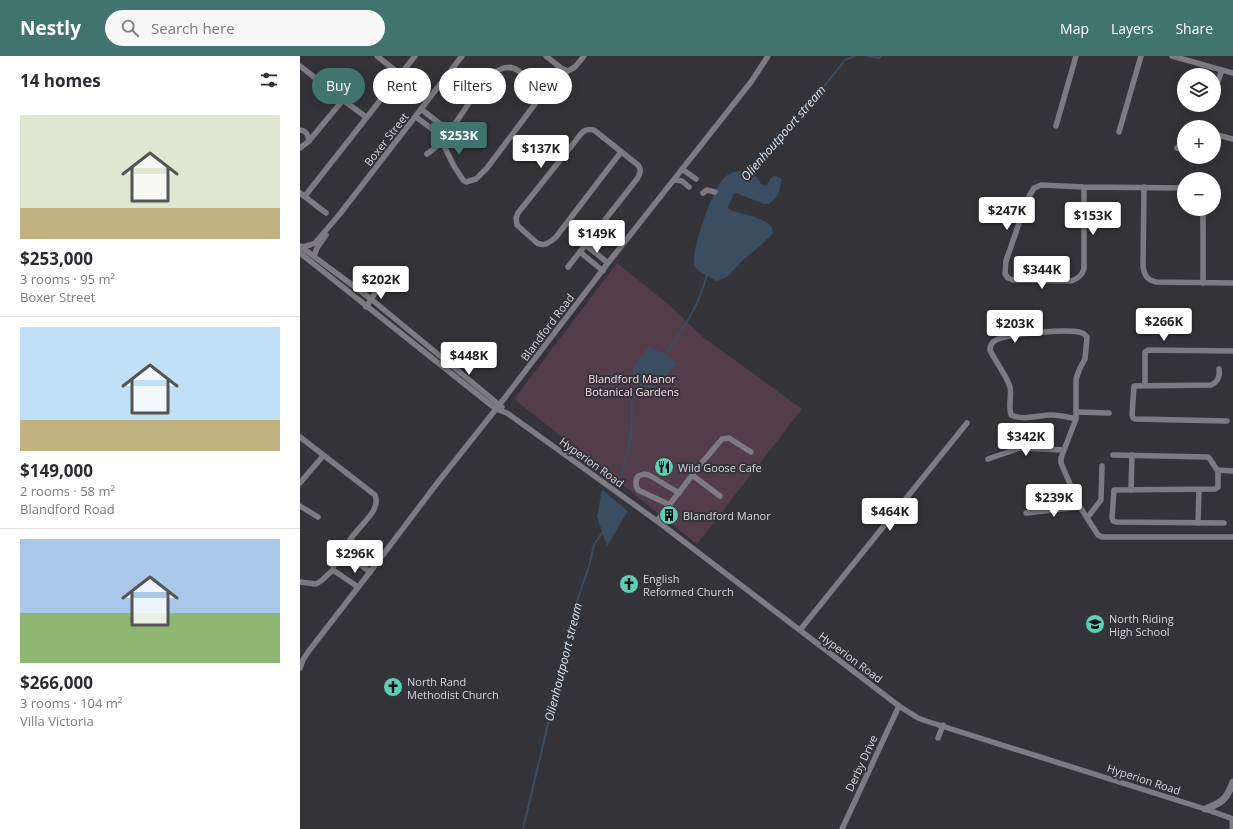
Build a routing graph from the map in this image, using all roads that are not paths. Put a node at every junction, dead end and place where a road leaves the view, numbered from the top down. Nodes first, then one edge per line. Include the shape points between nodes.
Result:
1 (377, 56) edge
2 (415, 56) edge
3 (462, 56) edge
4 (546, 56) edge
5 (584, 56) edge
6 (768, 56) edge
7 (1076, 56) edge
8 (1141, 56) edge
9 (1172, 56) edge
10 (300, 67) edge
11 (393, 68) edge
12 (406, 68) edge
13 (1222, 70) joint
14 (1233, 73) edge
15 (312, 76) edge
16 (340, 104) edge
17 (348, 104) edge
18 (377, 104) edge
19 (422, 109) junction
20 (366, 117) junction
21 (416, 117) junction
22 (1056, 126) dead end
23 (300, 130) edge
24 (449, 131) junction
25 (1119, 132) dead end
26 (1221, 136) edge
27 (1233, 139) edge
28 (443, 140) junction
29 (309, 141) junction
30 (300, 148) edge
31 (621, 152) junction
32 (427, 154) dead end
33 (682, 169) junction
34 (696, 179) dead end
35 (675, 180) junction
36 (689, 187) dead end
37 (1084, 187) junction
38 (1144, 187) junction
39 (1177, 188) edge
40 (714, 192) dead end
41 (703, 193) dead end
42 (302, 194) edge
43 (326, 213) dead end
44 (339, 214) junction
45 (1203, 216) edge
46 (586, 245) junction
47 (301, 247) edge
48 (580, 252) junction
49 (300, 253) edge
50 (314, 256) junction
51 (608, 263) junction
52 (568, 267) dead end
53 (603, 270) junction
54 (382, 283) dead end
55 (1203, 283) junction
56 (1233, 283) edge
57 (370, 299) junction
58 (366, 307) junction
59 (1233, 351) edge
60 (1220, 369) dead end
61 (1145, 385) junction
62 (500, 404) junction
63 (496, 409) junction
64 (1077, 412) junction
65 (507, 413) junction
66 (1109, 413) dead end
67 (1076, 419) junction
68 (1227, 421) dead end
69 (967, 423) dead end
70 (300, 438) edge
71 (1064, 450) junction
72 (751, 452) dead end
73 (1113, 455) dead end
74 (1132, 455) junction
75 (323, 456) junction
76 (988, 458) dead end
77 (1102, 466) dead end
78 (1218, 471) junction
79 (1233, 471) edge
80 (692, 475) junction
81 (300, 484) edge
82 (1131, 490) junction
83 (1199, 490) junction
84 (678, 493) junction
85 (720, 496) dead end
86 (670, 505) junction
87 (300, 506) edge
88 (1080, 506) junction
89 (1026, 513) dead end
90 (318, 517) dead end
91 (1087, 518) junction
92 (657, 521) junction
93 (1198, 523) junction
94 (1224, 523) dead end
95 (1233, 536) edge
96 (334, 563) dead end
97 (333, 570) junction
98 (370, 572) junction
99 (300, 582) edge
100 (358, 587) junction
101 (800, 630) junction
102 (300, 668) edge
103 (899, 706) junction
104 (943, 725) junction
105 (938, 738) dead end
106 (1233, 782) edge
107 (1205, 809) junction
108 (1233, 819) edge
109 (842, 829) edge
110 (1233, 829) edge

1 - 11 street
2 - 12 street
3 - 19 street, Boxer Street
4 - 5 street via 568,71
6 - 33 street, Blandford Road via 742,94
7 - 22 street
8 - 25 street
9 - 13 street
10 - 15 street
13 - 14 street
16 - 29 street
17 - 20 street
18 - 20 street
19 - 21 street, Boxer Street
19 - 24 street
20 - 42 street
21 - 28 street
21 - 44 street, Boxer Street
23 - 29 street via 309,135
24 - 28 street
24 - 28 street via 486,80 500,69 511,68 519,71 534,91 535,104 476,179 466,182 463,180
26 - 27 street
28 - 32 street
29 - 30 street
31 - 31 street via 594,130 582,132 518,213 517,225 537,243 543,245 551,242
31 - 46 street via 639,167 640,175
33 - 34 street
33 - 35 street, Blandford Road
35 - 36 street via 682,181
35 - 51 street, Blandford Road
37 - 37 street via 1041,185 1031,191 1005,263 1004,274 1008,278 1072,281 1082,274
37 - 38 street
38 - 39 street
38 - 55 street via 1145,276 1156,282
40 - 41 street via 707,190
42 - 43 street
44 - 47 street, Boxer Street via 315,243
44 - 50 street, Boxer Street
45 - 55 street
46 - 48 street
46 - 51 street
47 - 50 street, Hyperion Road
48 - 52 street
48 - 53 street
49 - 58 street, Hyperion Road
50 - 57 street, Hyperion Road
51 - 53 street, Blandford Road
53 - 62 street, Blandford Road
54 - 57 street
55 - 56 street
57 - 58 street
57 - 62 street, Hyperion Road
58 - 63 street, Hyperion Road
59 - 61 street via 1148,350 1145,352
60 - 61 street via 1219,377 1211,385
61 - 68 street via 1133,387 1134,419
62 - 63 street, Blandford Road
62 - 65 street, Hyperion Road
63 - 65 street, Hyperion Road
63 - 98 street, Blandford Road
64 - 66 street
64 - 67 street
64 - 67 street via 1076,379 1085,359 1087,343 1087,337 1083,333 1028,333 997,339 990,345 990,350 1008,381 1011,415 1021,418 1051,415
65 - 92 street, Hyperion Road
67 - 71 street
69 - 101 street
70 - 75 street
71 - 76 street via 1020,448
71 - 88 street via 1061,463
72 - 80 street via 729,438 722,439
73 - 74 street
74 - 78 street via 1208,457
74 - 82 street
75 - 81 street
75 - 98 street via 376,498 374,510 346,548 348,555
77 - 91 street via 1100,500
78 - 79 street
78 - 83 street via 1218,487
80 - 84 street
80 - 85 street
82 - 83 street
82 - 93 street via 1113,491 1114,521
83 - 93 street
84 - 86 street
84 - 86 street via 649,475 641,474 637,478 638,490
86 - 92 street
87 - 90 street
88 - 89 street
88 - 91 street
91 - 95 street via 1102,537
92 - 101 street, Hyperion Road
93 - 94 street
96 - 97 street
97 - 99 street via 316,584
97 - 100 street
98 - 100 street, Blandford Road
100 - 102 street, Blandford Road via 304,657
101 - 103 street, Hyperion Road
103 - 104 street, Hyperion Road via 918,718
103 - 109 street, Derby Drive
104 - 105 street
104 - 107 street, Hyperion Road
106 - 107 street via 1224,799
107 - 108 street, Hyperion Road
108 - 110 street

